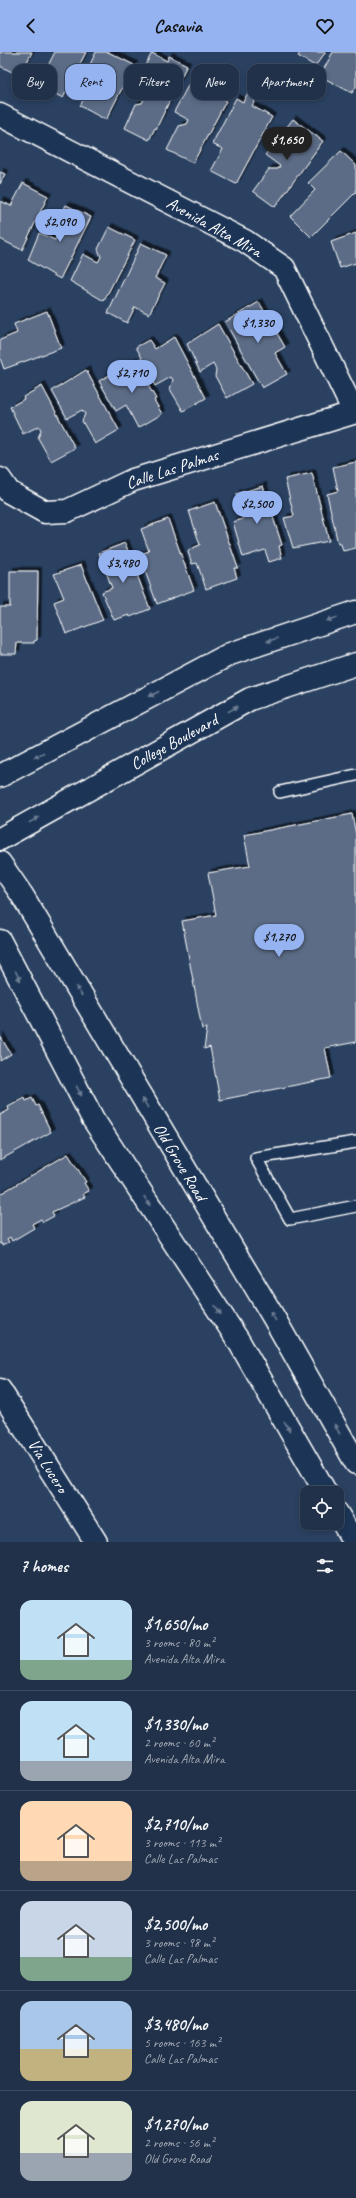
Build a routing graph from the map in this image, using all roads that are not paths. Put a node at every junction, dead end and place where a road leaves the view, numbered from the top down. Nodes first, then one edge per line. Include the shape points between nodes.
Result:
1 (0, 115) edge
2 (355, 412) edge
3 (0, 479) edge
4 (356, 612) edge
5 (356, 664) edge
6 (356, 775) edge
7 (0, 776) edge
8 (280, 792) dead end
9 (0, 839) edge
10 (0, 863) edge
11 (0, 941) edge
12 (356, 1142) edge
13 (356, 1206) edge
14 (0, 1390) edge
15 (356, 1463) edge
16 (322, 1486) edge
17 (344, 1525) edge
18 (96, 1542) edge
19 (354, 1542) edge

1 - 2 main road, Avenida Alta Mira via 245,241 284,268
2 - 3 main road, Calle Las Palmas via 132,480 67,511 45,512 9,492
4 -> 7 main road via 230,654
9 -> 5 main road, College Boulevard via 250,699
6 - 8 lane
15 -> 10 main road, Old Grove Road via 274,1318 22,894
11 -> 16 main road via 94,1119 238,1340
12 - 13 lane via 256,1158 290,1219
14 - 18 main road, Via Lucero
17 - 19 main road

